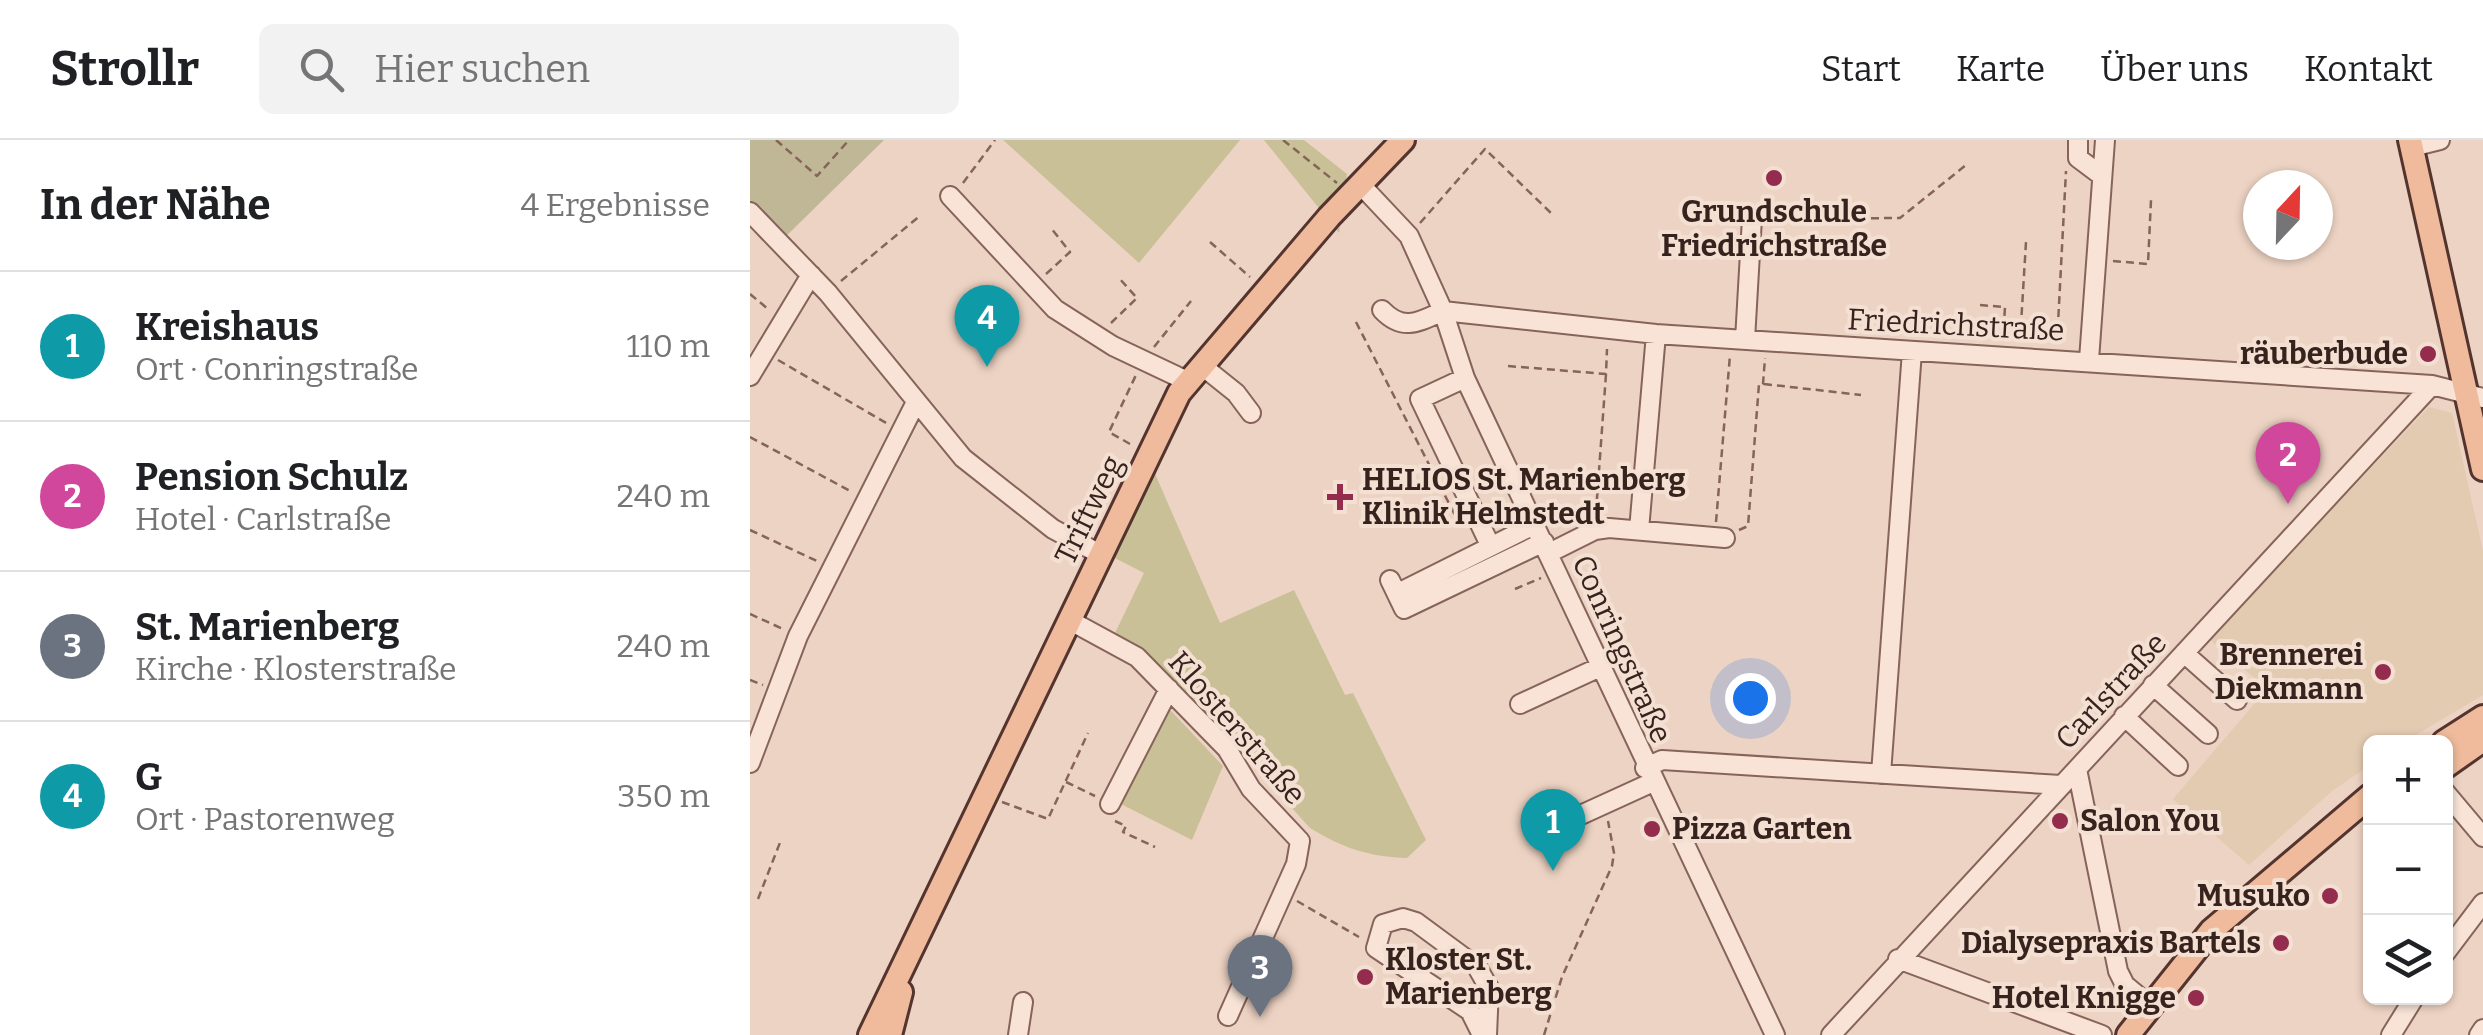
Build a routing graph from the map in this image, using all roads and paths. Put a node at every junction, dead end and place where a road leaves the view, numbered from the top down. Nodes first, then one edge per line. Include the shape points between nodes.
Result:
1 (776, 140) edge
2 (849, 140) edge
3 (995, 140) edge
4 (1283, 140) edge
5 (1403, 140) edge
6 (2105, 140) edge
7 (2440, 140) edge
8 (2410, 144) edge
9 (2072, 148) edge
10 (1966, 165) dead end
11 (2102, 176) junction
12 (1356, 190) junction
13 (950, 196) joint
14 (2151, 200) dead end
15 (750, 212) edge
16 (921, 215) dead end
17 (1553, 215) dead end
18 (1752, 218) joint
19 (1051, 228) dead end
20 (1409, 236) junction
21 (1210, 242) dead end
22 (2026, 242) dead end
23 (2098, 260) junction
24 (811, 275) junction
25 (1119, 278) dead end
26 (1033, 286) junction
27 (1265, 291) junction
28 (828, 293) junction
29 (750, 294) edge
30 (1191, 301) dead end
31 (1980, 305) dead end
32 (1382, 310) dead end
33 (1444, 311) junction
34 (783, 321) junction
35 (1356, 322) dead end
36 (1608, 330) junction
37 (1656, 334) junction
38 (1096, 337) junction
39 (1738, 340) junction
40 (1767, 342) junction
41 (1912, 351) junction
42 (764, 352) junction
43 (2011, 356) junction
44 (2056, 358) junction
45 (2089, 360) junction
46 (1142, 362) junction
47 (1508, 366) dead end
48 (1194, 373) junction
49 (1606, 374) junction
50 (750, 376) edge
51 (1465, 378) junction
52 (1763, 384) junction
53 (2432, 385) junction
54 (1861, 395) dead end
55 (2474, 396) edge
56 (916, 404) junction
57 (1250, 412) dead end
58 (902, 433) junction
59 (750, 437) edge
60 (1148, 456) junction
61 (2483, 469) edge
62 (866, 500) junction
63 (1536, 524) junction
64 (750, 530) edge
65 (1595, 530) junction
66 (1639, 530) junction
67 (1720, 538) junction
68 (1546, 548) junction
69 (1482, 549) junction
70 (1100, 554) junction
71 (831, 568) junction
72 (1543, 577) dead end
73 (1514, 589) dead end
74 (750, 614) edge
75 (1069, 620) junction
76 (798, 636) junction
77 (2184, 654) junction
78 (1600, 667) junction
79 (2154, 685) junction
80 (1169, 689) junction
81 (2237, 700) dead end
82 (1520, 704) dead end
83 (2124, 716) junction
84 (2483, 717) edge
85 (1088, 733) dead end
86 (2208, 734) dead end
87 (2483, 740) edge
88 (2458, 755) edge
89 (750, 763) edge
90 (2178, 766) dead end
91 (2077, 769) junction
92 (1881, 774) junction
93 (1649, 775) junction
94 (2061, 785) junction
95 (984, 795) junction
96 (2453, 801) edge
97 (2363, 802) edge
98 (1110, 804) dead end
99 (1604, 806) junction
100 (2363, 819) edge
101 (1550, 829) dead end
102 (2483, 837) edge
103 (781, 840) dead end
104 (2314, 844) junction
105 (1283, 892) junction
106 (758, 900) dead end
107 (2483, 903) edge
108 (2453, 943) edge
109 (1376, 948) junction
110 (908, 959) junction
111 (1898, 960) junction
112 (1022, 1002) dead end
113 (2149, 1005) junction
114 (2410, 1005) edge
115 (1228, 1016) dead end
116 (2483, 1029) edge
117 (870, 1035) edge
118 (890, 1035) edge
119 (1018, 1035) edge
120 (1485, 1035) edge
121 (1544, 1035) edge
122 (1775, 1035) edge
123 (1830, 1035) edge
124 (2102, 1035) edge
125 (2128, 1035) edge
126 (2392, 1035) edge
127 (2478, 1035) edge

1 - 2 path via 817,176
3 - 13 path
4 - 12 path
5 - 12 main road, Triftweg
6 - 11 street
7 - 8 street
8 - 55 main road
9 - 11 street
9 - 44 path
10 - 18 path via 1900,218
11 - 23 street
12 - 20 street, Conringstraße
12 - 27 main road, Triftweg
13 - 26 street
14 - 23 path via 2148,264
15 - 24 street
16 - 28 path
17 - 20 path via 1485,149
18 - 39 street
19 - 26 path via 1070,252
20 - 33 street, Conringstraße
21 - 27 path
22 - 43 path
23 - 45 street
24 - 28 street
24 - 34 street
25 - 38 path via 1137,298
26 - 38 street
27 - 48 main road, Triftweg
28 - 56 street
29 - 34 path
30 - 46 path
31 - 43 path via 2006,307
32 - 33 street via 1408,326
33 - 36 street, Friedrichstraße
33 - 51 street, Conringstraße
34 - 42 street
35 - 69 path
36 - 37 street, Friedrichstraße
36 - 49 path
37 - 39 street, Friedrichstraße
37 - 66 street
38 - 46 street
39 - 40 street, Friedrichstraße
39 - 67 path
40 - 41 street, Friedrichstraße
40 - 52 path
41 - 43 street, Friedrichstraße
41 - 92 street
42 - 50 street
42 - 58 path
43 - 44 street, Friedrichstraße
44 - 45 street, Friedrichstraße
45 - 53 street, Friedrichstraße
46 - 48 street
46 - 60 path via 1110,432
47 - 49 path
48 - 57 street via 1236,393
48 - 60 main road, Triftweg
49 - 65 path
51 - 63 street, Conringstraße
51 - 69 street via 1420,399
52 - 54 path
52 - 67 path via 1748,526
53 - 55 street, Friedrichstraße
53 - 77 street, Carlstraße
55 - 61 main road
56 - 58 street
56 - 70 street via 1006,494
58 - 62 street
59 - 62 path
60 - 70 main road, Triftweg
62 - 71 street
63 - 68 street, Conringstraße
63 - 69 street
64 - 71 path
65 - 66 street
65 - 68 street
66 - 67 street
68 - 69 street via 1404,609 1397,585
68 - 78 street, Conringstraße
70 - 75 main road, Triftweg
71 - 76 street
72 - 73 path
74 - 76 path
75 - 80 street, Klosterstraße via 1137,657
75 - 95 main road, Triftweg
76 - 89 street
77 - 79 street, Carlstraße
77 - 81 street
78 - 82 street
78 - 93 street, Conringstraße
79 - 83 street, Carlstraße
79 - 86 street
80 - 98 street
80 - 105 street, Klosterstraße via 1300,841
83 - 90 street
83 - 91 street, Carlstraße
84 - 88 main road
85 - 95 path via 1048,819
87 - 88 main road
91 - 94 street, Carlstraße
91 - 113 street via 2118,972
92 - 93 street via 1662,760
92 - 94 street
93 - 99 street
93 - 122 street, Conringstraße
94 - 111 street, Carlstraße
95 - 110 main road, Triftweg
96 - 102 street
97 - 104 main road
99 - 101 street
99 - 121 path via 1612,866
100 - 104 main road
103 - 106 path
104 - 113 main road via 2211,931
105 - 109 path
105 - 115 street, Klosterstraße
107 - 108 street
109 - 120 street via 1470,1012
109 - 120 street via 1382,924 1403,918 1477,967 1489,988
110 - 117 main road, Triftweg
110 - 118 main road, Triftweg
111 - 123 street, Carlstraße
111 - 124 street
112 - 119 street
113 - 125 main road
114 - 126 street
116 - 127 street

